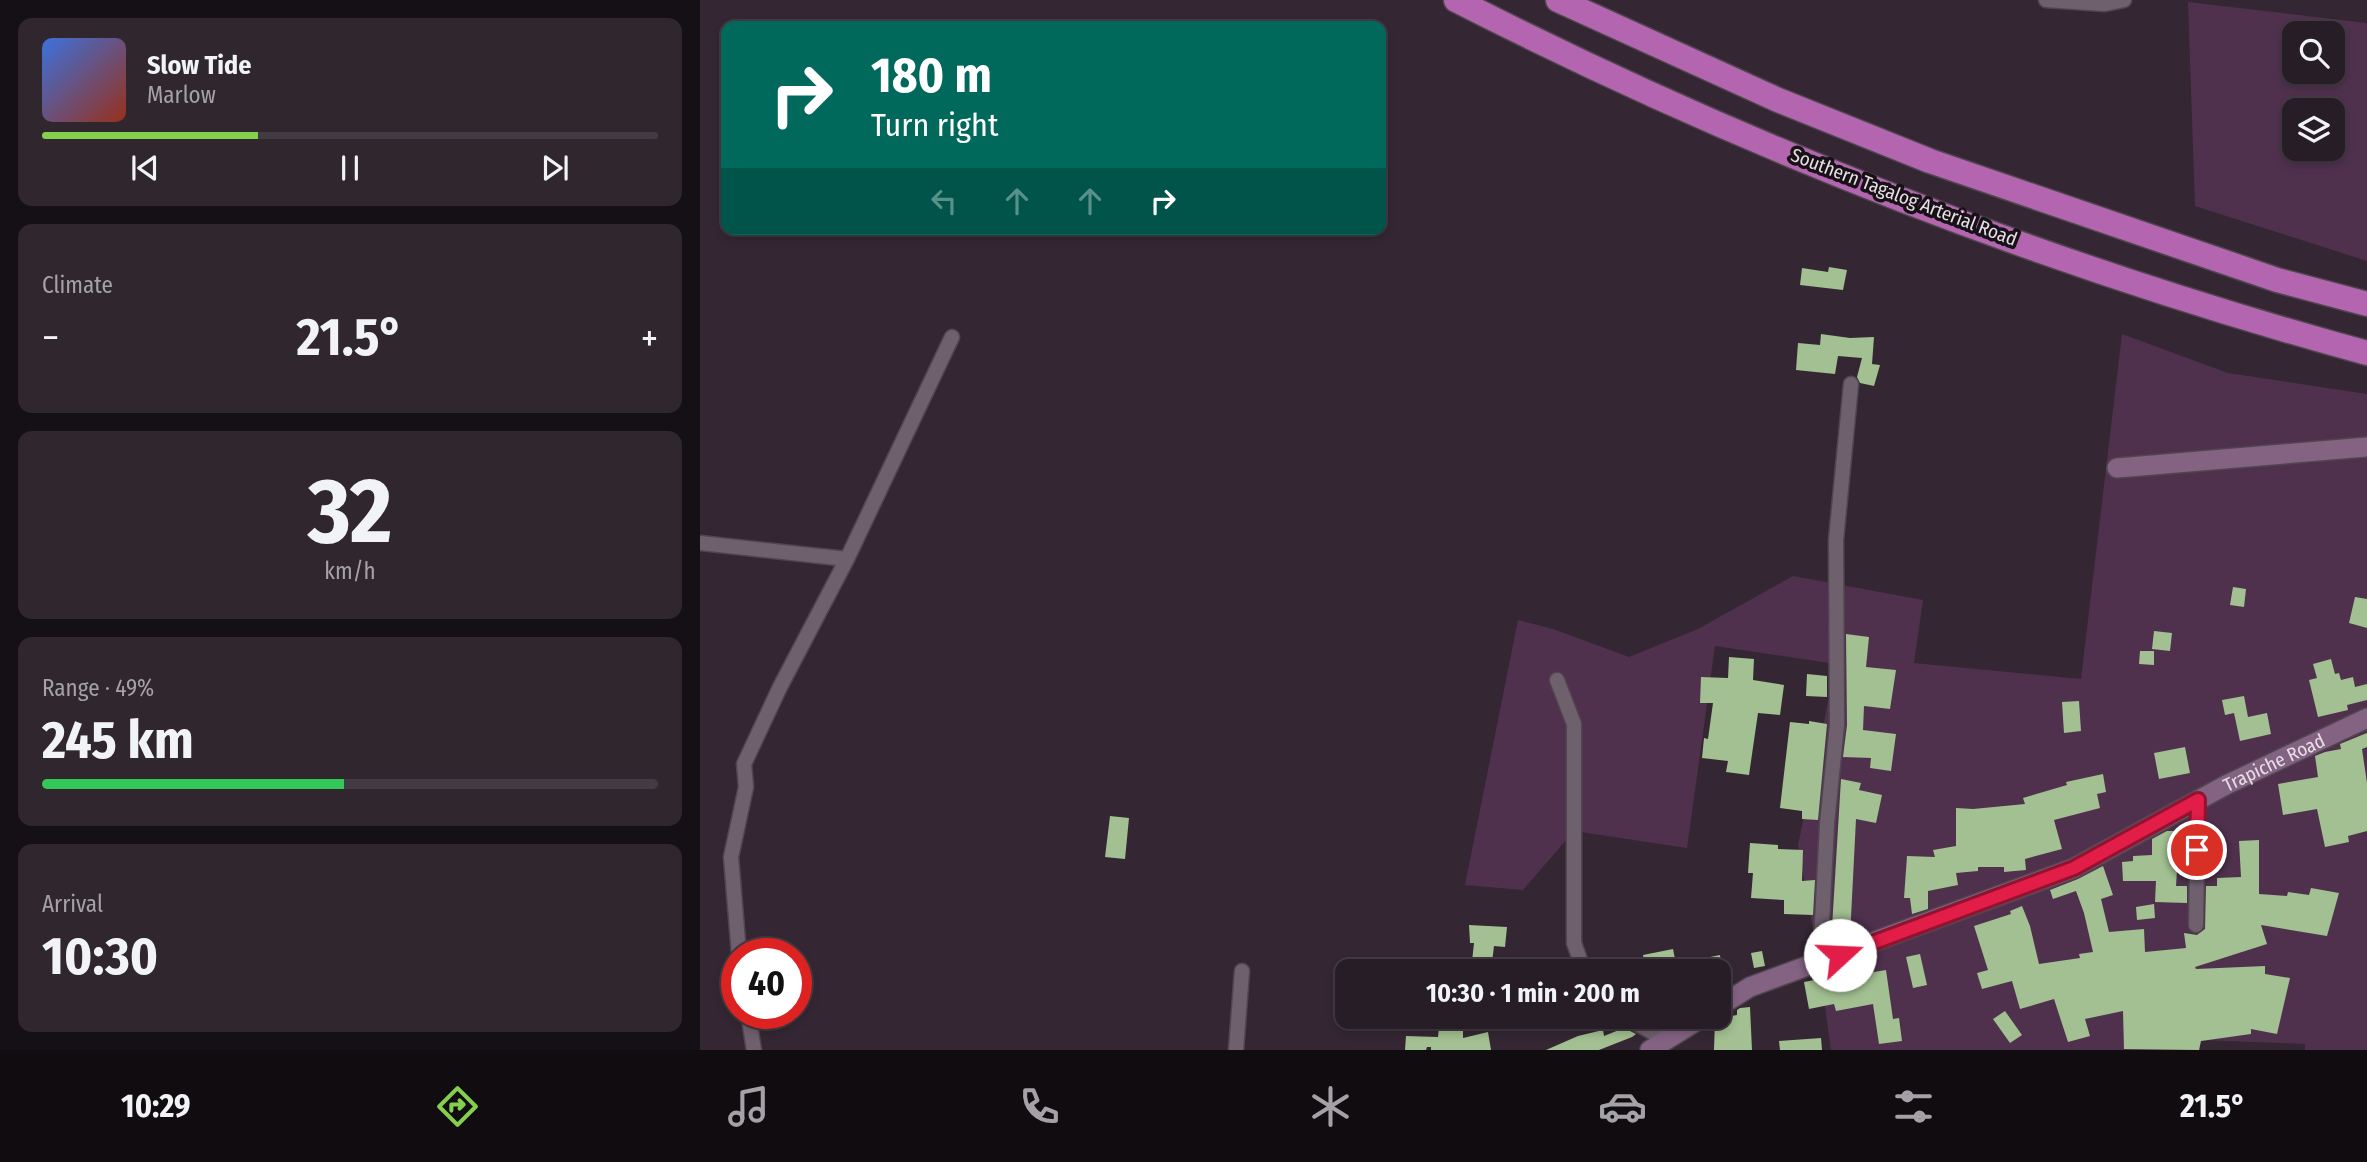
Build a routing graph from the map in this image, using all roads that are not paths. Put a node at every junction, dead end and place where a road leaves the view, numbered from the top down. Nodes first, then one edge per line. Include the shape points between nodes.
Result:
1 (1456, 0) edge
2 (1558, 0) edge
3 (2046, 0) edge
4 (2124, 0) edge
5 (2073, 1) edge
6 (2367, 304) edge
7 (952, 337) dead end
8 (2367, 353) edge
9 (1851, 384) dead end
10 (2367, 447) edge
11 (2117, 468) dead end
12 (700, 543) edge
13 (847, 559) junction
14 (1557, 680) dead end
15 (2367, 718) edge
16 (2198, 800) junction
17 (2196, 925) dead end
18 (738, 938) edge
19 (1580, 959) edge
20 (1819, 962) junction
21 (1242, 971) dead end
22 (1731, 999) edge
23 (751, 1029) edge
24 (1639, 1029) edge
25 (1684, 1029) edge
26 (1658, 1045) edge
27 (754, 1050) edge
28 (1236, 1050) edge

1 - 8 highway, Southern Tagalog Arterial Road via 1755,140 1911,203 2092,268
2 - 6 highway via 1778,100 1930,161 2277,280
3 - 5 street
4 - 5 street via 2105,4
7 - 13 street
9 - 20 street via 1836,540 1837,725
10 - 11 street
12 - 13 street
13 - 18 street via 744,764 746,787 731,857
14 - 19 street via 1574,724 1574,943
15 - 16 street, Trapiche Road
16 - 17 street
16 - 20 street, Trapiche Road via 2074,868
20 - 22 street, Trapiche Road via 1750,987
21 - 28 street
23 - 27 street
24 - 26 street
25 - 26 street

